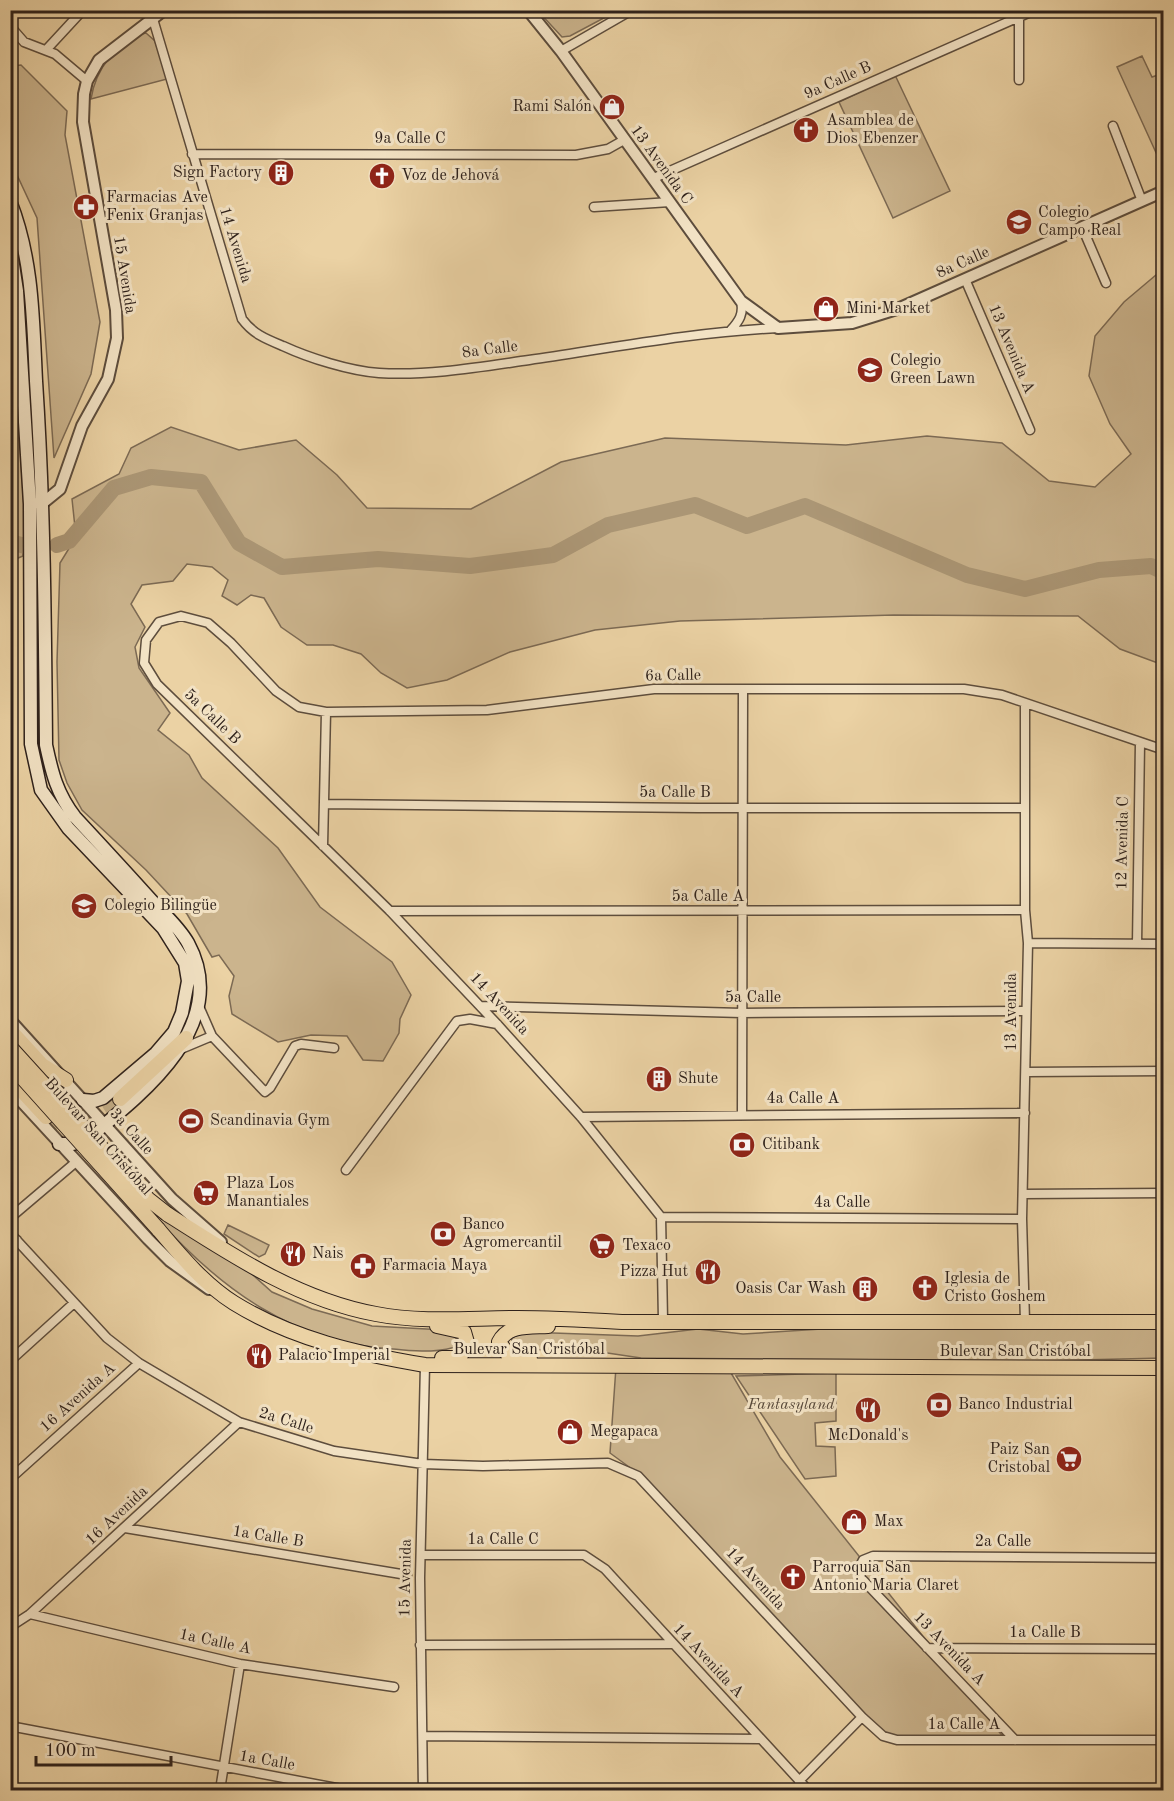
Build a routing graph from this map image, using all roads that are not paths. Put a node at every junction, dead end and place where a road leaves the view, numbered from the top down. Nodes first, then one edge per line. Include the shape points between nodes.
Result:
1 (83, 10) edge
2 (164, 10) edge
3 (528, 10) edge
4 (632, 10) edge
5 (1035, 10) edge
6 (1019, 18) junction
7 (153, 19) junction
8 (10, 26) edge
9 (46, 50) junction
10 (561, 51) junction
11 (1019, 80) dead end
12 (87, 81) junction
13 (1113, 126) dead end
14 (624, 140) junction
15 (192, 154) junction
16 (654, 178) junction
17 (1164, 191) edge
18 (10, 201) edge
19 (1142, 201) junction
20 (670, 202) junction
21 (594, 207) dead end
22 (1082, 227) junction
23 (10, 244) edge
24 (965, 279) junction
25 (1106, 283) dead end
26 (741, 301) junction
27 (778, 328) junction
28 (730, 330) junction
29 (258, 335) joint
30 (1030, 430) dead end
31 (44, 502) junction
32 (30, 504) junction
33 (208, 623) joint
34 (743, 691) junction
35 (1025, 703) junction
36 (326, 712) junction
37 (1140, 743) junction
38 (1164, 750) edge
39 (324, 804) junction
40 (743, 808) junction
41 (1025, 808) junction
42 (323, 846) junction
43 (142, 898) junction
44 (1025, 910) junction
45 (390, 911) junction
46 (742, 912) junction
47 (1028, 944) junction
48 (1137, 944) junction
49 (1164, 944) edge
50 (198, 1004) junction
51 (481, 1006) junction
52 (1025, 1011) junction
53 (742, 1013) junction
54 (10, 1020) edge
55 (497, 1024) junction
56 (10, 1030) edge
57 (212, 1036) junction
58 (184, 1043) junction
59 (10, 1047) edge
60 (334, 1048) dead end
61 (10, 1064) edge
62 (1164, 1071) edge
63 (1027, 1072) junction
64 (10, 1078) edge
65 (66, 1080) junction
66 (10, 1089) edge
67 (120, 1099) tunnel mouth
68 (83, 1100) junction
69 (1025, 1113) junction
70 (742, 1114) junction
71 (45, 1117) tunnel mouth
72 (581, 1117) junction
73 (104, 1125) junction
74 (59, 1144) junction
75 (122, 1145) junction
76 (76, 1162) junction
77 (346, 1170) dead end
78 (98, 1186) junction
79 (1164, 1193) edge
80 (1023, 1194) junction
81 (661, 1217) junction
82 (10, 1218) edge
83 (1022, 1220) junction
84 (10, 1233) edge
85 (14, 1243) edge
86 (237, 1256) junction
87 (233, 1302) junction
88 (74, 1303) junction
89 (376, 1314) junction
90 (663, 1320) junction
91 (1025, 1321) junction
92 (622, 1322) junction
93 (1164, 1322) edge
94 (365, 1355) junction
95 (10, 1361) edge
96 (139, 1363) junction
97 (425, 1365) junction
98 (640, 1366) junction
99 (1164, 1368) edge
100 (1164, 1383) edge
101 (239, 1422) junction
102 (423, 1464) junction
103 (622, 1467) joint
104 (10, 1479) edge
105 (125, 1528) junction
106 (422, 1555) junction
107 (584, 1555) joint
108 (1162, 1558) edge
109 (407, 1575) dead end
110 (861, 1578) joint
111 (30, 1614) junction
112 (10, 1627) edge
113 (671, 1644) junction
114 (420, 1645) junction
115 (927, 1648) junction
116 (1162, 1649) edge
117 (240, 1664) junction
118 (394, 1687) dead end
119 (862, 1717) junction
120 (10, 1718) edge
121 (13, 1728) edge
122 (423, 1736) junction
123 (760, 1739) junction
124 (1016, 1740) junction
125 (1163, 1740) edge
126 (223, 1768) junction
127 (799, 1780) junction
128 (219, 1791) edge
129 (347, 1791) edge
130 (423, 1791) edge
131 (808, 1791) edge
132 (1162, 1791) edge

1 - 9 street
2 - 7 street
3 - 10 street, 13 Avenida C
4 - 10 street
5 - 6 street, 9a Calle B
6 - 11 street
6 - 16 street, 9a Calle B
7 - 12 street via 99,60
7 - 15 street, 14 Avenida
8 - 9 street via 24,42
9 - 12 street
10 - 14 street, 13 Avenida C
12 - 31 street, 15 Avenida via 83,122 116,310 117,338 108,379 82,426 60,489
13 - 19 street
14 - 15 street, 9a Calle C via 608,149 576,155
14 - 16 street, 13 Avenida C
15 - 29 street, 14 Avenida via 242,319
16 - 20 street, 13 Avenida C
17 - 19 street, 8a Calle
18 - 31 main road via 30,278
19 - 22 street, 8a Calle
20 - 21 street
20 - 26 street, 13 Avenida C
22 - 24 street, 8a Calle
22 - 25 street
23 - 32 main road via 17,291
24 - 27 street, 8a Calle via 900,308 852,322
24 - 30 street, 13 Avenida A
26 - 27 street, 13 Avenida C
26 - 28 street via 739,321
27 - 28 street, 8a Calle
28 - 29 street, 8a Calle via 414,374 376,373 313,358
31 - 32 street
31 - 43 main road via 46,745 54,783 75,817
32 - 43 main road via 31,744 41,790 68,828
33 - 36 street, 6a Calle via 276,691 299,707
33 - 42 street, 5a Calle B via 181,616 159,622 146,640 144,663 157,684
34 - 35 street, 6a Calle via 964,689
34 - 36 street, 6a Calle via 654,689 487,710
34 - 40 street
35 - 37 street, 6a Calle
35 - 41 street, 13 Avenida
36 - 39 street
37 - 38 street, 6a Calle
37 - 48 street, 12 Avenida C
39 - 40 street, 5a Calle B
39 - 42 street
40 - 41 street, 5a Calle B
40 - 46 street
41 - 44 street, 13 Avenida
42 - 45 street, 14 Avenida
43 - 50 main road via 187,941 200,976
43 - 68 main road via 185,963 188,981 182,1012 174,1032 156,1053 99,1101
44 - 46 street, 5a Calle A
44 - 47 street, 13 Avenida
45 - 46 street, 5a Calle A
45 - 51 street, 14 Avenida
46 - 53 street
47 - 48 street
47 - 52 street, 13 Avenida
48 - 49 street
50 - 57 street
50 - 58 main road
51 - 53 street, 5a Calle
51 - 55 street, 14 Avenida
52 - 53 street, 5a Calle
52 - 63 street, 13 Avenida
53 - 70 street
54 - 65 street, 3a Calle
55 - 72 street, 14 Avenida
55 - 77 street via 470,1019 457,1022
56 - 65 main road via 42,1065
57 - 58 street
57 - 60 street via 265,1092 295,1046
58 - 67 main road
58 - 73 main road via 170,1063
59 - 86 main road, Bulevar San Cristóbal, bridge via 141,1191 167,1214
61 - 87 main road, Bulevar San Cristóbal, bridge via 198,1272
62 - 63 street
63 - 69 street, 13 Avenida
64 - 71 main road
65 - 68 street, 3a Calle
66 - 74 street
68 - 73 street, 3a Calle
69 - 70 street, 4a Calle A
69 - 80 street, 13 Avenida
70 - 72 street, 4a Calle A
72 - 81 street, 14 Avenida
73 - 74 main road via 81,1141
73 - 75 street, 3a Calle
74 - 76 street
75 - 78 street via 101,1165
75 - 86 street, 3a Calle via 172,1199
76 - 78 street
76 - 82 street
78 - 87 street via 170,1261
79 - 80 street
80 - 83 street, 13 Avenida
81 - 83 street, 4a Calle
81 - 90 street
83 - 91 street, 13 Avenida
84 - 85 street, 2a Calle
85 - 88 street, 2a Calle
86 - 89 main road, Bulevar San Cristóbal via 297,1289
87 - 94 main road, Bulevar San Cristóbal via 321,1342
88 - 95 street
88 - 96 street, 2a Calle via 107,1338
89 - 92 main road, Bulevar San Cristóbal
89 - 94 main road via 395,1321 457,1329 464,1332 468,1347 458,1358
90 - 91 main road, Bulevar San Cristóbal
90 - 92 main road, Bulevar San Cristóbal
91 - 93 main road, Bulevar San Cristóbal
92 - 98 main road via 510,1329 499,1342 509,1356 519,1359
94 - 97 main road, Bulevar San Cristóbal
96 - 101 street, 2a Calle
96 - 104 street, 16 Avenida A
97 - 98 main road, Bulevar San Cristóbal
97 - 102 street, 15 Avenida
98 - 99 main road, Bulevar San Cristóbal
100 - 108 street
101 - 102 street, 2a Calle via 334,1451
101 - 105 street, 16 Avenida
102 - 103 street, 2a Calle via 608,1463
102 - 106 street, 15 Avenida
103 - 119 street, 14 Avenida via 638,1476
105 - 109 street, 1a Calle B
105 - 111 street, 16 Avenida
106 - 107 street, 1a Calle C
106 - 114 street, 15 Avenida
107 - 113 street, 14 Avenida A via 605,1569
108 - 110 street, 2a Calle via 873,1556 863,1560 859,1568
108 - 116 street
110 - 115 street, 13 Avenida A
111 - 112 street, 16 Avenida
111 - 117 street, 1a Calle A
113 - 114 street
113 - 123 street, 14 Avenida A
114 - 122 street, 15 Avenida
115 - 116 street, 1a Calle B
115 - 124 street, 13 Avenida A
116 - 125 street
117 - 118 street, 1a Calle A
117 - 126 street
119 - 124 street, 1a Calle A via 883,1736 897,1740
119 - 127 street
120 - 121 street, 1a Calle
121 - 126 street, 1a Calle
122 - 123 street
122 - 130 street, 15 Avenida
123 - 127 street, 14 Avenida A
124 - 125 street, 1a Calle A
125 - 132 street
126 - 128 street
126 - 129 street, 1a Calle
127 - 131 street, 14 Avenida A

